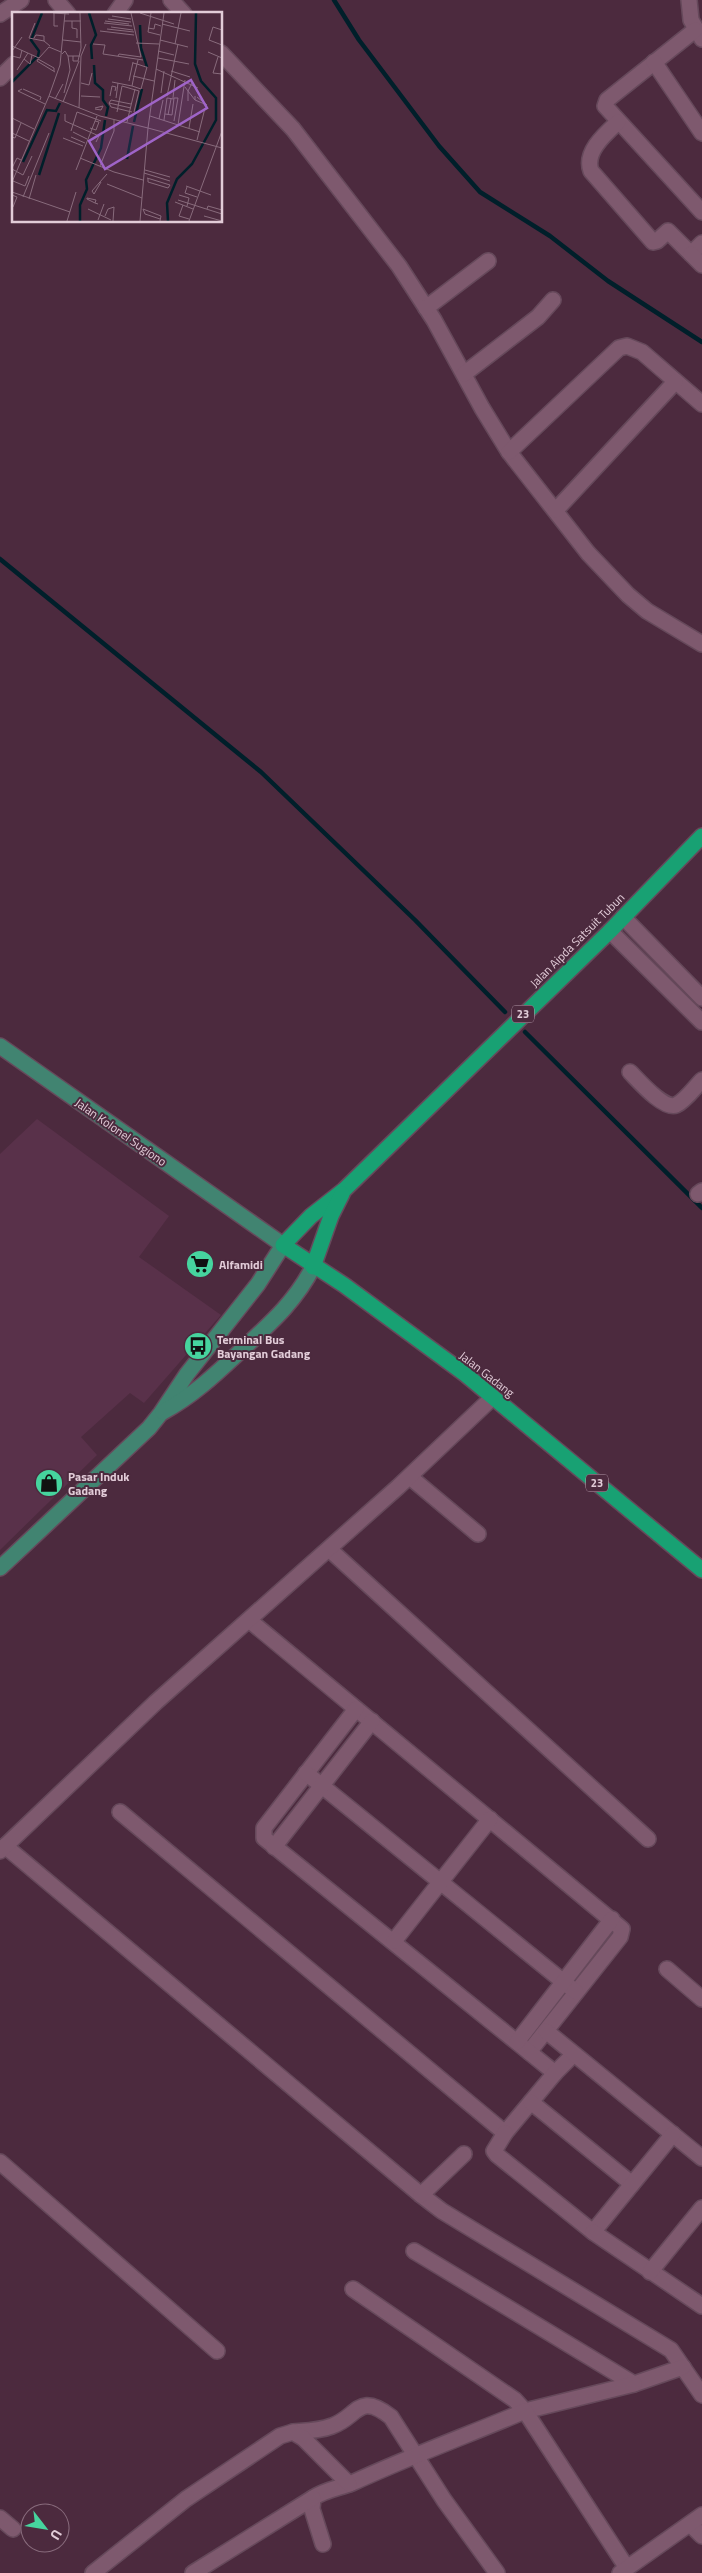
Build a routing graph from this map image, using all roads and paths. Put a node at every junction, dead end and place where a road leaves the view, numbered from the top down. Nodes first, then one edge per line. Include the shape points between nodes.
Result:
1 (21, 0) edge
2 (56, 0) edge
3 (125, 0) edge
4 (171, 0) edge
5 (689, 0) edge
6 (66, 12) edge
7 (116, 12) edge
8 (182, 12) edge
9 (0, 14) edge
10 (699, 35) edge
11 (222, 54) edge
12 (654, 62) junction
13 (12, 66) edge
14 (0, 78) edge
15 (618, 122) junction
16 (702, 133) edge
17 (702, 212) edge
18 (702, 242) edge
19 (691, 254) junction
20 (488, 261) dead end
21 (702, 264) edge
22 (553, 300) dead end
23 (426, 308) junction
24 (464, 374) junction
25 (675, 382) junction
26 (702, 404) edge
27 (509, 452) junction
28 (556, 510) junction
29 (702, 644) edge
30 (702, 836) edge
31 (623, 917) junction
32 (610, 931) junction
33 (702, 998) edge
34 (702, 1022) edge
35 (0, 1046) edge
36 (630, 1072) dead end
37 (702, 1080) edge
38 (344, 1190) junction
39 (243, 1217) joint
40 (283, 1245) junction
41 (313, 1267) junction
42 (493, 1397) junction
43 (161, 1413) junction
44 (410, 1477) junction
45 (478, 1534) dead end
46 (329, 1549) junction
47 (0, 1568) edge
48 (702, 1570) edge
49 (249, 1620) junction
50 (356, 1709) junction
51 (372, 1721) junction
52 (306, 1773) junction
53 (321, 1786) junction
54 (120, 1812) dead end
55 (490, 1819) junction
56 (648, 1839) dead end
57 (274, 1847) junction
58 (3, 1848) edge
59 (440, 1882) junction
60 (612, 1919) junction
61 (394, 1941) junction
62 (667, 1970) dead end
63 (563, 1982) junction
64 (576, 1992) junction
65 (702, 1999) edge
66 (546, 2031) junction
67 (517, 2042) junction
68 (529, 2052) junction
69 (573, 2055) junction
70 (555, 2073) junction
71 (531, 2102) junction
72 (504, 2134) junction
73 (673, 2134) junction
74 (464, 2154) dead end
75 (702, 2158) edge
76 (0, 2162) edge
77 (632, 2184) junction
78 (421, 2195) junction
79 (702, 2208) edge
80 (593, 2232) junction
81 (414, 2251) dead end
82 (650, 2272) junction
83 (353, 2289) dead end
84 (702, 2306) edge
85 (217, 2351) dead end
86 (683, 2367) junction
87 (634, 2384) junction
88 (702, 2396) edge
89 (525, 2411) junction
90 (293, 2432) junction
91 (416, 2457) junction
92 (349, 2484) junction
93 (313, 2498) junction
94 (0, 2518) edge
95 (696, 2520) edge
96 (13, 2529) dead end
97 (702, 2536) edge
98 (323, 2544) dead end
99 (624, 2570) edge
100 (93, 2573) edge
101 (192, 2573) edge
102 (497, 2573) edge

1 - 9 street
2 - 6 street
3 - 7 street
4 - 8 street
5 - 10 street via 688,8
10 - 12 street
11 - 23 street via 294,129 327,170 399,266
12 - 15 street via 607,100 604,106
12 - 16 street
13 - 14 street
15 - 17 street
15 - 19 street via 593,151 589,165 591,171 650,240 657,241 668,231
18 - 19 street
19 - 21 street
20 - 23 street
22 - 24 street via 538,317
23 - 24 street
24 - 27 street
25 - 26 street
25 - 27 street via 642,352 627,346 619,348
25 - 28 street
27 - 28 street
28 - 29 street via 588,553 628,595 647,611
30 - 31 highway, Jalan Aipda Satsuit Tubun / 23
31 - 32 highway, Jalan Aipda Satsuit Tubun / 23
31 - 33 street
32 - 34 street
32 - 38 highway, Jalan Aipda Satsuit Tubun / 23
35 - 39 main road, Jalan Kolonel Sugiono
36 - 37 street via 670,1106 677,1105
38 - 40 highway, Jalan Aipda Satsuit Tubun / 23
38 - 41 highway, Jalan Aipda Satsuit Tubun / 23
39 - 40 main road, Jalan Gadang
40 - 41 highway, Jalan Gadang
40 - 43 main road via 258,1284 186,1374
41 - 42 highway, Jalan Gadang / 23 via 344,1285
41 - 43 main road via 302,1288 272,1321 202,1388
42 - 44 street
42 - 48 highway, Jalan Gadang / 23
43 - 47 main road
44 - 45 street
44 - 46 street
46 - 49 street
46 - 56 street
49 - 50 street
49 - 58 street via 156,1702
50 - 51 street
50 - 52 street
51 - 53 street
51 - 55 street
52 - 53 street
52 - 57 street via 264,1828 264,1838
53 - 57 street
53 - 59 street
54 - 72 street
55 - 59 street
55 - 60 street
57 - 61 street
58 - 78 street
59 - 61 street
59 - 63 street
60 - 63 street
60 - 64 street via 623,1932
61 - 67 street
62 - 65 street
63 - 64 street
63 - 67 street
64 - 66 street
66 - 68 street
66 - 69 street
67 - 68 street
68 - 70 street
69 - 70 street
69 - 73 street
70 - 71 street
71 - 72 street
71 - 77 street
72 - 80 street via 495,2146 497,2155
73 - 75 street
73 - 77 street
74 - 78 street
76 - 85 street
77 - 80 street
78 - 86 street via 671,2350
79 - 82 street
80 - 82 street
81 - 87 street
82 - 84 street
83 - 89 street via 516,2400
86 - 87 street
86 - 88 street
87 - 89 street
89 - 91 street
89 - 99 street
90 - 91 street via 334,2426 366,2405 380,2408 391,2417
90 - 92 street
90 - 100 street via 280,2436 186,2499
91 - 92 street via 382,2468
91 - 102 street
92 - 93 street
93 - 98 street via 312,2509
93 - 101 street
94 - 96 street
95 - 97 street
95 - 99 street

